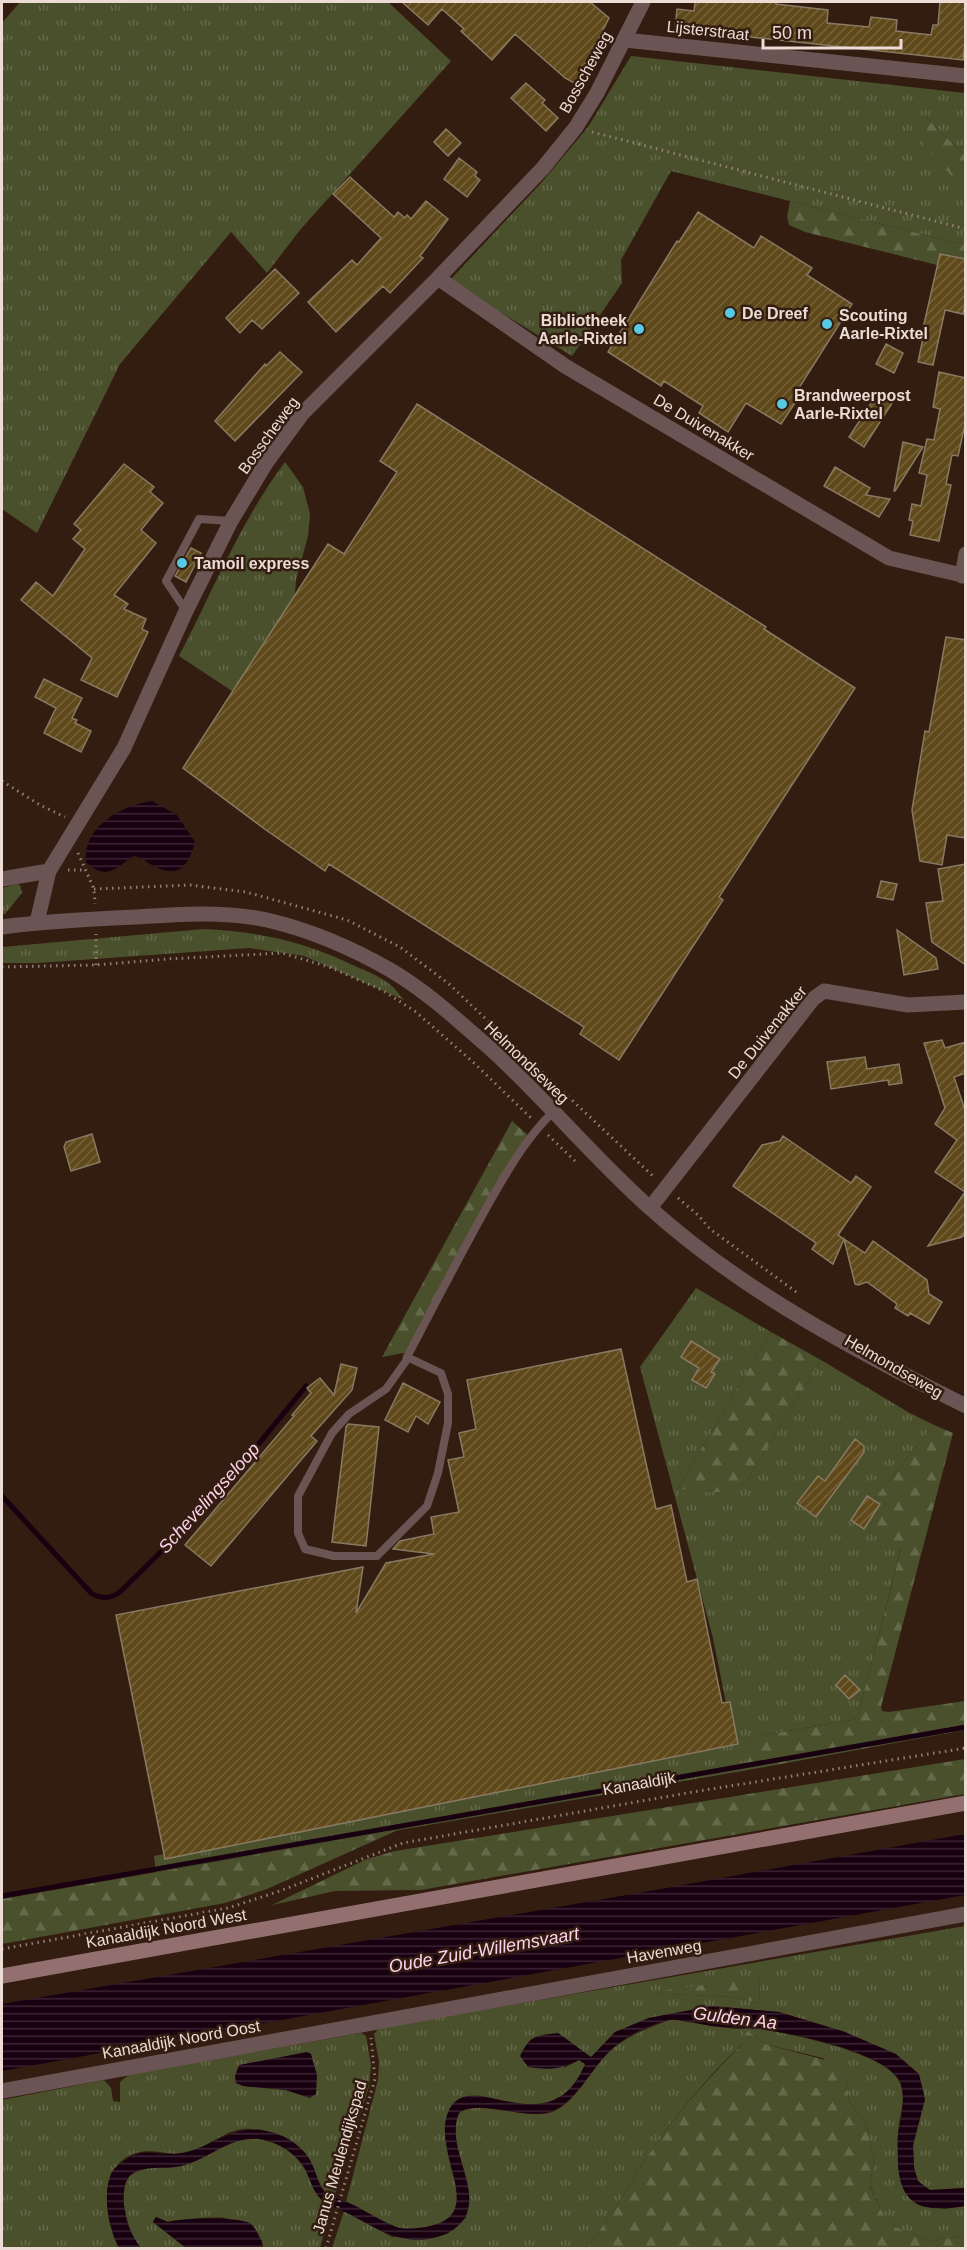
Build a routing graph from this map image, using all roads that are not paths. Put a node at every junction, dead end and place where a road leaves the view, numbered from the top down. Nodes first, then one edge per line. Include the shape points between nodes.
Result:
1 (643, 2) edge
2 (625, 40) junction
3 (966, 76) edge
4 (438, 278) junction
5 (231, 521) junction
6 (966, 554) edge
7 (964, 576) edge
8 (186, 611) junction
9 (49, 871) junction
10 (2, 879) edge
11 (37, 922) junction
12 (2, 927) edge
13 (966, 1002) edge
14 (553, 1112) junction
15 (650, 1208) junction
16 (407, 1358) junction
17 (966, 1406) edge
18 (966, 1803) edge
19 (966, 1914) edge
20 (2, 1976) edge
21 (369, 2030) joint
22 (2, 2091) edge

1 - 2 street, Bosscheweg
2 - 3 street, Lijsterstraat
2 - 4 street, Bosscheweg via 576,127 543,168
4 - 5 street, Bosscheweg via 302,414
4 - 7 street, De Duivenakker via 565,366 889,558
5 - 8 street, Bosscheweg
5 - 8 lane via 199,519 166,581
6 - 7 street
8 - 9 street, Bosscheweg via 124,748
9 - 10 street
9 - 11 street, Bosscheweg
11 - 12 street, Helmondseweg
11 - 14 street, Helmondseweg via 204,913 265,920 322,937 393,971 437,1003 495,1053
13 - 15 street, De Duivenakker via 908,1005 824,991 813,999
14 - 15 street, Helmondseweg
14 - 16 lane via 519,1152
15 - 17 street, Helmondseweg via 714,1259 788,1309
16 - 16 lane via 387,1389 349,1414 332,1433 298,1496 298,1533 305,1549 334,1556 377,1556 427,1506 448,1423 448,1394 441,1373
18 - 20 main road, Kanaaldijk Noord West
19 - 21 street, Havenweg
21 - 22 street, Kanaaldijk Noord Oost

